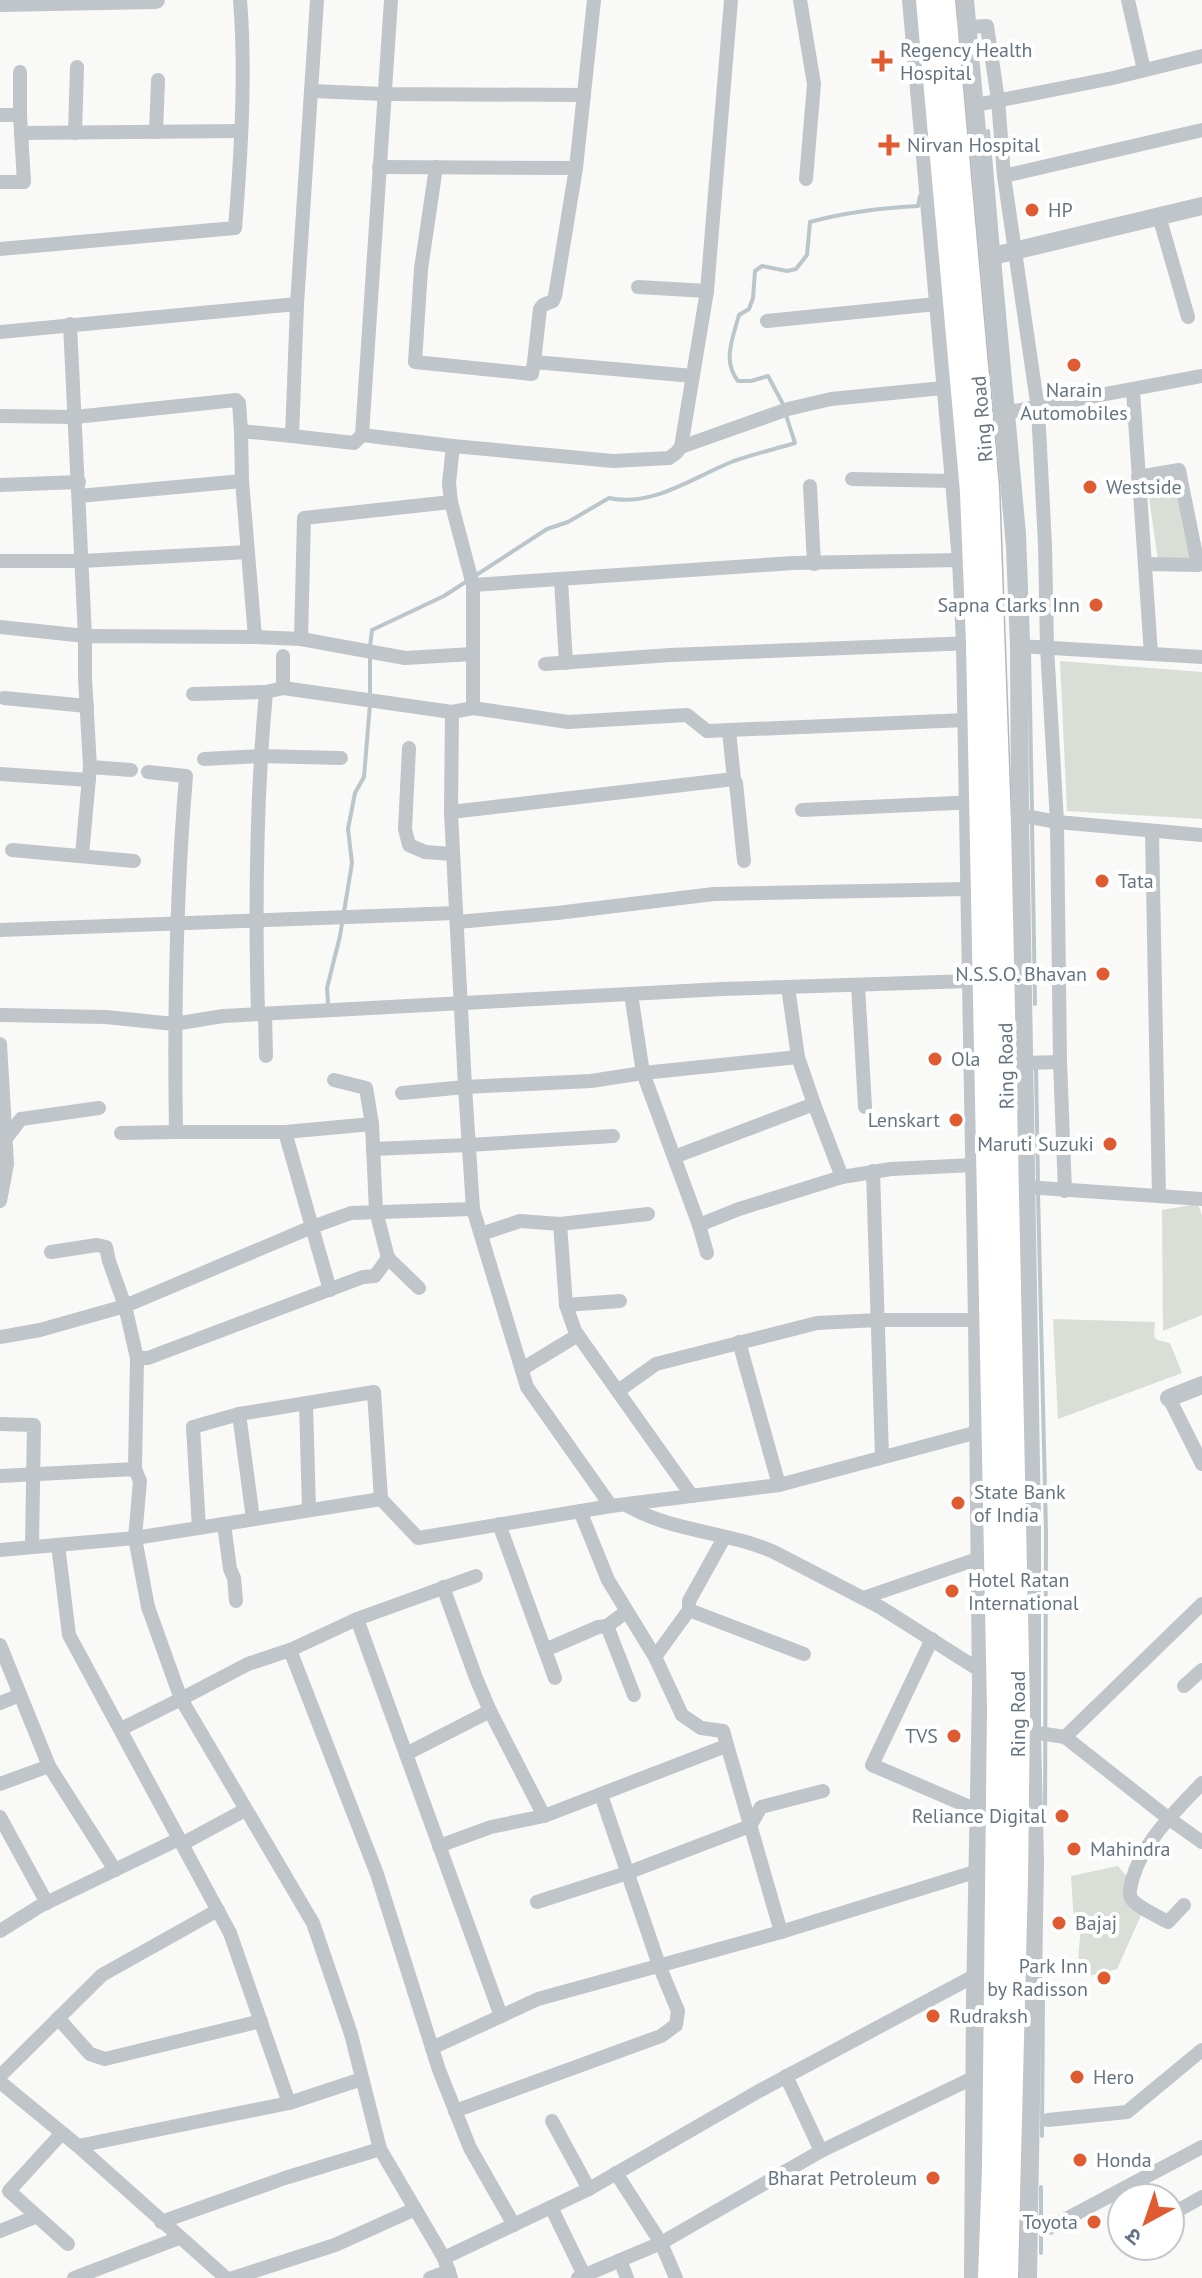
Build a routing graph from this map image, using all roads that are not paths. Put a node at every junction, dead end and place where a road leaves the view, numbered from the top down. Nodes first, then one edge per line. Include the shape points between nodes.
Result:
1 (156, 0) edge
2 (240, 0) edge
3 (317, 0) edge
4 (391, 0) edge
5 (594, 0) edge
6 (731, 0) edge
7 (800, 0) edge
8 (911, 0) edge
9 (927, 0) edge
10 (944, 0) edge
11 (965, 0) edge
12 (1128, 0) edge
13 (0, 3) edge
14 (957, 27) junction
15 (1202, 56) edge
16 (77, 67) dead end
17 (1144, 70) junction
18 (20, 72) dead end
19 (158, 80) dead end
20 (311, 91) junction
21 (384, 94) junction
22 (584, 95) junction
23 (998, 100) junction
24 (976, 105) junction
25 (0, 115) edge
26 (20, 115) junction
27 (1202, 130) edge
28 (240, 131) junction
29 (156, 132) junction
30 (21, 133) junction
31 (75, 133) junction
32 (379, 167) junction
33 (436, 167) junction
34 (576, 168) junction
35 (1004, 176) junction
36 (806, 179) dead end
37 (0, 182) edge
38 (1202, 206) edge
39 (1159, 216) junction
40 (0, 249) edge
41 (1001, 254) junction
42 (638, 287) dead end
43 (707, 291) junction
44 (946, 303) junction
45 (297, 304) junction
46 (1188, 317) dead end
47 (767, 321) dead end
48 (70, 324) junction
49 (0, 332) edge
50 (534, 362) junction
51 (693, 376) junction
52 (1202, 376) edge
53 (954, 387) junction
54 (1133, 391) junction
55 (1035, 408) junction
56 (1008, 412) junction
57 (0, 416) edge
58 (75, 417) junction
59 (241, 431) junction
60 (362, 435) junction
61 (292, 436) junction
62 (453, 446) junction
63 (681, 447) junction
64 (1138, 477) junction
65 (852, 479) dead end
66 (242, 481) junction
67 (954, 481) junction
68 (0, 485) edge
69 (810, 486) dead end
70 (79, 489) junction
71 (451, 502) junction
72 (248, 552) junction
73 (961, 560) junction
74 (0, 561) edge
75 (82, 561) junction
76 (814, 564) junction
77 (1145, 564) junction
78 (561, 580) junction
79 (473, 585) junction
80 (0, 627) edge
81 (85, 636) junction
82 (255, 637) junction
83 (301, 639) junction
84 (971, 643) junction
85 (1031, 646) junction
86 (473, 654) junction
87 (1151, 654) junction
88 (283, 656) dead end
89 (1202, 657) edge
90 (566, 663) junction
91 (545, 664) dead end
92 (283, 688) junction
93 (266, 692) junction
94 (193, 694) dead end
95 (4, 698) dead end
96 (87, 706) junction
97 (473, 708) junction
98 (452, 712) junction
99 (965, 720) junction
100 (729, 731) junction
101 (409, 748) dead end
102 (260, 756) junction
103 (341, 758) dead end
104 (204, 759) dead end
105 (131, 770) dead end
106 (148, 772) dead end
107 (90, 773) junction
108 (0, 774) edge
109 (734, 779) junction
110 (974, 802) junction
111 (802, 810) dead end
112 (451, 812) junction
113 (1023, 816) junction
114 (1057, 822) junction
115 (1152, 832) junction
116 (1202, 835) edge
117 (12, 850) dead end
118 (453, 854) junction
119 (82, 855) junction
120 (134, 861) dead end
121 (744, 861) dead end
122 (968, 889) junction
123 (457, 917) junction
124 (255, 919) junction
125 (176, 924) junction
126 (0, 930) edge
127 (970, 981) junction
128 (858, 985) junction
129 (788, 987) junction
130 (631, 994) junction
131 (461, 1004) junction
132 (262, 1014) junction
133 (0, 1015) edge
134 (174, 1024) junction
135 (0, 1044) edge
136 (266, 1056) dead end
137 (798, 1057) junction
138 (0, 1058) edge
139 (1055, 1062) junction
140 (1020, 1063) junction
141 (643, 1073) junction
142 (334, 1080) dead end
143 (465, 1087) junction
144 (402, 1093) dead end
145 (814, 1104) junction
146 (865, 1107) dead end
147 (99, 1108) dead end
148 (372, 1124) junction
149 (176, 1132) junction
150 (285, 1132) junction
151 (121, 1133) dead end
152 (613, 1136) dead end
153 (3, 1141) edge
154 (469, 1145) junction
155 (373, 1149) junction
156 (674, 1157) junction
157 (974, 1165) junction
158 (873, 1171) junction
159 (842, 1177) junction
160 (1035, 1188) junction
161 (1065, 1191) junction
162 (1159, 1196) junction
163 (1202, 1199) edge
164 (0, 1200) edge
165 (473, 1209) junction
166 (376, 1211) junction
167 (648, 1214) dead end
168 (560, 1224) junction
169 (699, 1225) junction
170 (312, 1227) junction
171 (481, 1234) junction
172 (51, 1252) dead end
173 (707, 1253) dead end
174 (388, 1258) junction
175 (419, 1288) dead end
176 (330, 1290) junction
177 (620, 1301) dead end
178 (566, 1305) junction
179 (125, 1306) junction
180 (878, 1320) junction
181 (977, 1320) junction
182 (578, 1335) junction
183 (0, 1337) edge
184 (739, 1342) junction
185 (137, 1358) junction
186 (522, 1369) junction
187 (1202, 1385) edge
188 (618, 1391) junction
189 (1169, 1398) joint
190 (306, 1403) junction
191 (239, 1414) junction
192 (0, 1424) edge
193 (978, 1432) junction
194 (882, 1457) junction
195 (1202, 1464) edge
196 (135, 1469) junction
197 (34, 1473) junction
198 (0, 1476) edge
199 (779, 1485) junction
200 (692, 1496) junction
201 (381, 1499) junction
202 (618, 1505) junction
203 (309, 1510) junction
204 (580, 1511) junction
205 (253, 1519) junction
206 (224, 1524) junction
207 (499, 1524) junction
208 (199, 1528) junction
209 (135, 1538) junction
210 (724, 1538) junction
211 (58, 1545) junction
212 (32, 1547) junction
213 (0, 1550) edge
214 (980, 1558) junction
215 (476, 1576) dead end
216 (443, 1587) junction
217 (863, 1598) junction
218 (236, 1601) dead end
219 (1202, 1604) edge
220 (689, 1610) junction
221 (626, 1612) junction
222 (357, 1619) junction
223 (607, 1626) junction
224 (932, 1639) junction
225 (0, 1645) edge
226 (290, 1650) junction
227 (545, 1650) junction
228 (804, 1654) dead end
229 (655, 1657) junction
230 (1202, 1670) edge
231 (981, 1671) junction
232 (555, 1678) dead end
233 (1184, 1686) dead end
234 (20, 1695) junction
235 (634, 1695) dead end
236 (181, 1699) junction
237 (0, 1703) edge
238 (490, 1711) junction
239 (121, 1729) junction
240 (1048, 1734) junction
241 (726, 1746) junction
242 (406, 1754) junction
243 (49, 1766) junction
244 (1202, 1783) edge
245 (0, 1784) edge
246 (823, 1791) dead end
247 (601, 1795) junction
248 (245, 1810) junction
249 (979, 1811) junction
250 (544, 1816) junction
251 (0, 1817) edge
252 (1168, 1818) junction
253 (750, 1826) junction
254 (180, 1841) junction
255 (1202, 1842) edge
256 (439, 1846) junction
257 (1009, 1866) junction
258 (115, 1870) junction
259 (627, 1873) junction
260 (537, 1902) dead end
261 (47, 1903) junction
262 (1184, 1905) dead end
263 (218, 1910) junction
264 (0, 1931) edge
265 (781, 1932) junction
266 (659, 1965) junction
267 (976, 1975) junction
268 (501, 2016) junction
269 (58, 2018) junction
270 (261, 2021) junction
271 (432, 2048) junction
272 (1202, 2050) edge
273 (0, 2076) edge
274 (786, 2076) junction
275 (975, 2077) junction
276 (362, 2079) junction
277 (0, 2082) edge
278 (289, 2103) junction
279 (455, 2111) junction
280 (1048, 2120) dead end
281 (552, 2121) dead end
282 (62, 2133) junction
283 (78, 2146) junction
284 (1202, 2147) edge
285 (380, 2149) junction
286 (821, 2151) junction
287 (616, 2173) junction
288 (4, 2188) edge
289 (589, 2189) junction
290 (551, 2207) junction
291 (415, 2209) junction
292 (35, 2217) junction
293 (161, 2222) junction
294 (514, 2225) junction
295 (1049, 2228) dead end
296 (0, 2231) edge
297 (179, 2238) junction
298 (661, 2243) junction
299 (68, 2244) dead end
300 (620, 2260) junction
301 (448, 2269) edge
302 (581, 2277) edge
303 (74, 2278) edge
304 (226, 2278) edge
305 (233, 2278) edge
306 (430, 2278) edge
307 (627, 2278) edge
308 (676, 2278) edge
309 (973, 2278) edge
310 (989, 2278) edge
311 (1007, 2278) edge
312 (1028, 2278) edge

1 - 13 street
2 - 28 street
3 - 20 street
4 - 21 street
5 - 22 street
6 - 43 street
7 - 36 street via 814,84
8 - 44 street
9 - 44 highway, Ring Road
10 - 14 highway, Ring Road
11 - 14 street
12 - 17 street
14 - 23 street via 987,26
14 - 24 street
14 - 140 highway, Ring Road
15 - 17 street
16 - 31 street
17 - 23 street
18 - 26 street
19 - 29 street
20 - 21 street
20 - 45 street
21 - 22 street
21 - 32 street
22 - 34 street
23 - 24 street
23 - 35 street
24 - 41 street
25 - 26 street
26 - 30 street
27 - 35 street
28 - 29 street
28 - 40 street via 235,228
29 - 31 street
30 - 31 street
30 - 37 street via 24,182
32 - 33 street
32 - 60 street
33 - 34 street
33 - 50 street via 415,362 532,374
34 - 50 street via 555,296 540,309
35 - 41 street
38 - 39 street
39 - 41 street
39 - 46 street
41 - 55 street
41 - 56 street
42 - 43 street
43 - 51 street
44 - 47 street
44 - 53 highway, Ring Road
45 - 48 street
45 - 61 street
48 - 49 street
48 - 58 street
50 - 51 street
51 - 63 street
52 - 54 street
53 - 63 street via 831,399
53 - 67 street
53 - 84 highway, Ring Road via 971,492
54 - 55 street
54 - 64 street
55 - 56 street
55 - 85 street via 1045,545
56 - 85 street via 1015,547
57 - 58 street
58 - 59 street via 236,400
58 - 70 street
59 - 61 street
59 - 66 street
60 - 61 street via 354,443
60 - 62 street
62 - 63 street via 613,461 669,458
62 - 71 street
64 - 77 street
64 - 77 street via 1179,470 1198,565
65 - 67 street
66 - 70 street
66 - 72 street
67 - 73 street
68 - 70 street
69 - 76 street
70 - 75 street
71 - 79 street
71 - 83 street via 304,518
72 - 75 street
72 - 82 street
73 - 76 street
73 - 84 street
74 - 75 street
75 - 81 street
76 - 78 street
77 - 87 street
78 - 79 street
78 - 90 street
79 - 86 street
80 - 81 street
81 - 82 street
81 - 96 street
82 - 83 street
83 - 86 street via 405,658
84 - 90 street
84 - 99 street
84 - 110 highway, Ring Road
85 - 87 street
85 - 113 street
85 - 114 street
86 - 97 street
87 - 89 street
88 - 92 street
90 - 91 street
92 - 93 street
92 - 98 street
93 - 94 street
93 - 102 street
95 - 96 street
96 - 107 street
97 - 98 street
97 - 100 street via 568,722 687,715 707,731
98 - 112 street
99 - 100 street
99 - 110 street
100 - 109 street
101 - 118 street via 409,845
102 - 103 street
102 - 104 street
102 - 124 street
105 - 107 street
106 - 125 street via 186,776
107 - 108 street
107 - 119 street
109 - 112 street
109 - 121 street
110 - 111 street
110 - 122 street
110 - 257 highway, Ring Road via 998,1692 997,1830
112 - 118 street
113 - 114 street
113 - 140 street
114 - 115 street
114 - 139 street
115 - 116 street
115 - 162 street
117 - 119 street
118 - 123 street
119 - 120 street
122 - 123 street via 714,894 557,913
122 - 127 street
123 - 124 street
123 - 131 street
124 - 125 street
124 - 132 street
125 - 126 street
125 - 134 street
127 - 128 street
127 - 157 street
128 - 129 street
128 - 146 street
129 - 130 street
129 - 137 street
130 - 131 street
130 - 141 street
131 - 132 street
131 - 143 street
132 - 134 street
132 - 136 street
133 - 134 street
134 - 149 street
135 - 138 street
137 - 141 street
137 - 145 street
138 - 153 street
139 - 140 street
139 - 161 street
140 - 160 street
140 - 257 highway, Ring Road via 1019,1693
141 - 143 street
141 - 156 street
142 - 148 street via 366,1088
143 - 144 street
143 - 154 street
145 - 156 street
145 - 159 street
147 - 153 street via 21,1119
148 - 150 street
148 - 155 street
149 - 150 street
149 - 151 street
150 - 170 street
152 - 154 street
153 - 164 street via 7,1164
154 - 155 street
154 - 165 street
155 - 166 street
156 - 169 street
157 - 158 street
157 - 181 street
158 - 159 street
158 - 180 street
159 - 169 street
160 - 161 street
160 - 240 street via 1032,1526
161 - 162 street
162 - 163 street
165 - 166 street
165 - 171 street
166 - 170 street via 351,1213
166 - 174 street
167 - 168 street
168 - 171 street via 520,1221
168 - 178 street
169 - 173 street
170 - 176 street
170 - 179 street
171 - 186 street
172 - 179 street via 106,1247
174 - 175 street
174 - 176 street via 375,1276
176 - 185 street
177 - 178 street
178 - 182 street
179 - 183 street
179 - 185 street
180 - 181 street
180 - 184 street via 817,1323
180 - 194 street
181 - 193 street
182 - 186 street
182 - 188 street
184 - 188 street via 656,1364
184 - 199 street
185 - 196 street
186 - 202 street via 527,1387
187 - 189 street
188 - 200 street
189 - 195 street
190 - 191 street
190 - 201 street via 374,1392
190 - 203 street
191 - 205 street
191 - 208 street via 193,1427
192 - 197 street via 34,1425
193 - 194 street
193 - 214 street
194 - 199 street
196 - 197 street
196 - 209 street via 140,1481
197 - 198 street
197 - 212 street
199 - 200 street
200 - 202 street
201 - 203 street
201 - 207 street via 418,1538
202 - 204 street
202 - 210 street
203 - 205 street
204 - 207 street
204 - 221 street
205 - 206 street
206 - 208 street
206 - 218 street
207 - 227 street
208 - 209 street
209 - 211 street
209 - 236 street via 148,1607
210 - 217 street via 761,1546
210 - 220 street
211 - 212 street
211 - 239 street via 69,1635
212 - 213 street
214 - 217 street
214 - 231 street
215 - 216 street
216 - 222 street
216 - 238 street
217 - 224 street
219 - 240 street
220 - 228 street
220 - 229 street
221 - 223 street
221 - 229 street
222 - 226 street
222 - 242 street
223 - 227 street
223 - 235 street
224 - 231 street
224 - 249 street via 872,1765
225 - 234 street
226 - 236 street via 248,1664
226 - 271 street via 377,1874
227 - 232 street
229 - 241 street via 682,1715 701,1728 723,1731
230 - 233 street
231 - 249 street
234 - 237 street
234 - 243 street
236 - 239 street
236 - 248 street
238 - 242 street
238 - 250 street
239 - 254 street
240 - 252 street
240 - 257 street
241 - 247 street
241 - 253 street
242 - 256 street
243 - 245 street
243 - 258 street
244 - 252 street
246 - 253 street via 761,1807
247 - 250 street
247 - 259 street
248 - 254 street
248 - 276 street via 313,1923
249 - 257 street
250 - 256 street
251 - 261 street
252 - 255 street
252 - 262 street via 1138,1860 1129,1896 1168,1922
253 - 259 street
253 - 265 street
254 - 258 street
254 - 263 street
256 - 268 street
257 - 265 street
257 - 267 street
257 - 310 highway, Ring Road
257 - 311 highway, Ring Road
257 - 312 street
258 - 261 street
259 - 260 street
259 - 266 street
261 - 264 street
263 - 269 street via 102,1975
263 - 270 street
265 - 266 street
266 - 268 street via 538,1999
266 - 279 street via 678,2011 676,2025 661,2036
267 - 274 street
267 - 275 street
268 - 271 street
269 - 270 street via 90,2054 105,2059
269 - 273 street
270 - 278 street
271 - 279 street
272 - 280 street via 1127,2112
274 - 286 street
274 - 287 street
275 - 286 street
275 - 309 street
276 - 278 street
276 - 285 street
277 - 282 street
278 - 283 street
279 - 294 street
281 - 289 street
282 - 283 street
282 - 288 street
283 - 293 street
284 - 295 street
285 - 291 street
285 - 293 street
286 - 298 street
287 - 289 street
287 - 298 street
288 - 292 street
289 - 290 street
290 - 294 street
290 - 302 street
291 - 301 street
291 - 305 street via 335,2245
292 - 296 street
292 - 299 street
293 - 297 street
294 - 301 street
297 - 303 street
297 - 304 street
298 - 300 street
298 - 308 street
300 - 302 street
300 - 307 street
301 - 306 street

